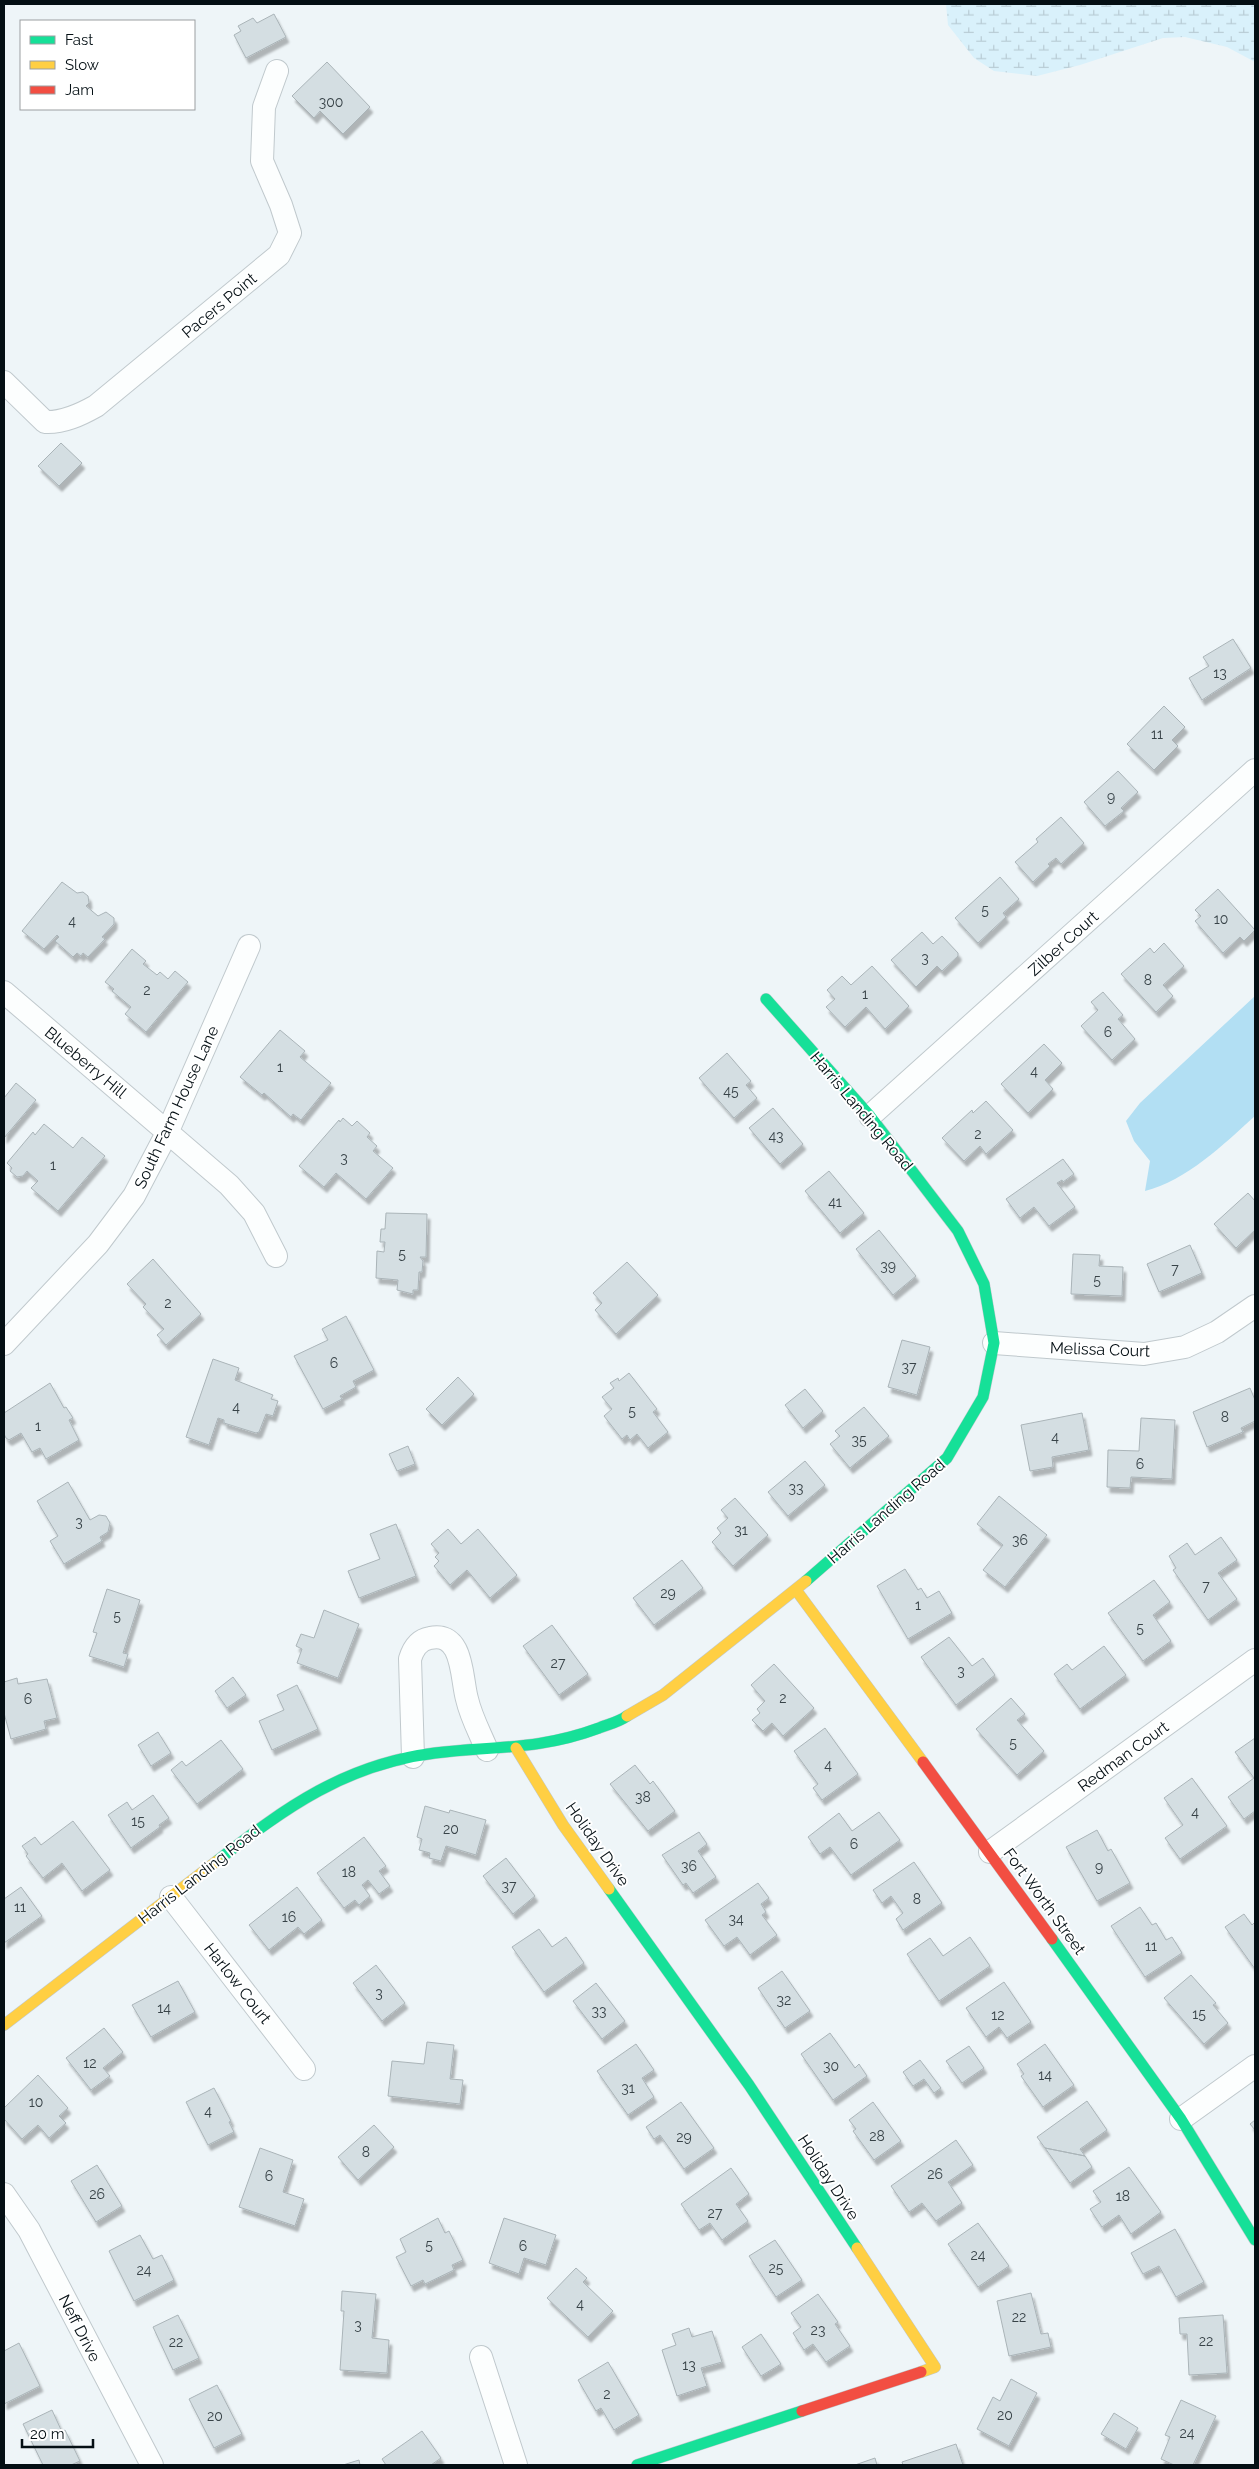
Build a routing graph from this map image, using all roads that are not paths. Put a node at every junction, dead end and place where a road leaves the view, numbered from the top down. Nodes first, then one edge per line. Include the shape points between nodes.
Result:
1 (277, 71) dead end
2 (4, 382) edge
3 (1255, 770) edge
4 (249, 946) dead end
5 (4, 992) edge
6 (766, 999) dead end
7 (870, 1116) junction
8 (167, 1133) junction
9 (276, 1256) dead end
10 (1255, 1306) edge
11 (994, 1343) junction
12 (4, 1344) edge
13 (796, 1590) junction
14 (1255, 1660) edge
15 (516, 1748) junction
16 (486, 1750) junction
17 (413, 1756) junction
18 (990, 1852) junction
19 (171, 1897) junction
20 (4, 2025) edge
21 (1255, 2066) edge
22 (304, 2069) dead end
23 (1181, 2119) junction
24 (4, 2194) edge
25 (1255, 2240) edge
26 (481, 2357) dead end
27 (152, 2465) edge
28 (516, 2465) edge
29 (638, 2465) edge

1 - 2 street, Pacers Point via 264,107 262,161 282,205 290,233 279,255 96,406 75,417 45,422
3 - 7 street, Zilber Court
4 - 8 street, South Farm House Lane
5 - 8 street, Blueberry Hill
6 - 7 street, Harris Landing Road
7 - 11 street, Harris Landing Road via 958,1231 984,1284
8 - 9 street, Blueberry Hill via 229,1185 254,1213
8 - 12 street, South Farm House Lane via 134,1196 98,1244
10 - 11 street, Melissa Court via 1217,1332 1185,1347 1144,1354
11 - 13 street, Harris Landing Road via 983,1397 947,1458
13 - 15 street, Harris Landing Road via 663,1695 623,1719 586,1734
13 - 18 street, Fort Worth Street
14 - 18 street, Redman Court
15 - 16 street, Harris Landing Road
15 - 29 street, Holiday Drive via 563,1824 749,2085 935,2367
16 - 17 street, Harris Landing Road
16 - 17 street via 466,1698 456,1649 449,1642 431,1637 422,1640 410,1660
17 - 19 street, Harris Landing Road via 352,1774 317,1790 276,1815
18 - 23 street, Fort Worth Street
19 - 20 street, Harris Landing Road
19 - 22 street, Harlow Court
21 - 23 street
23 - 25 street, Fort Worth Street
24 - 27 street, Neff Drive via 29,2230
26 - 28 street

